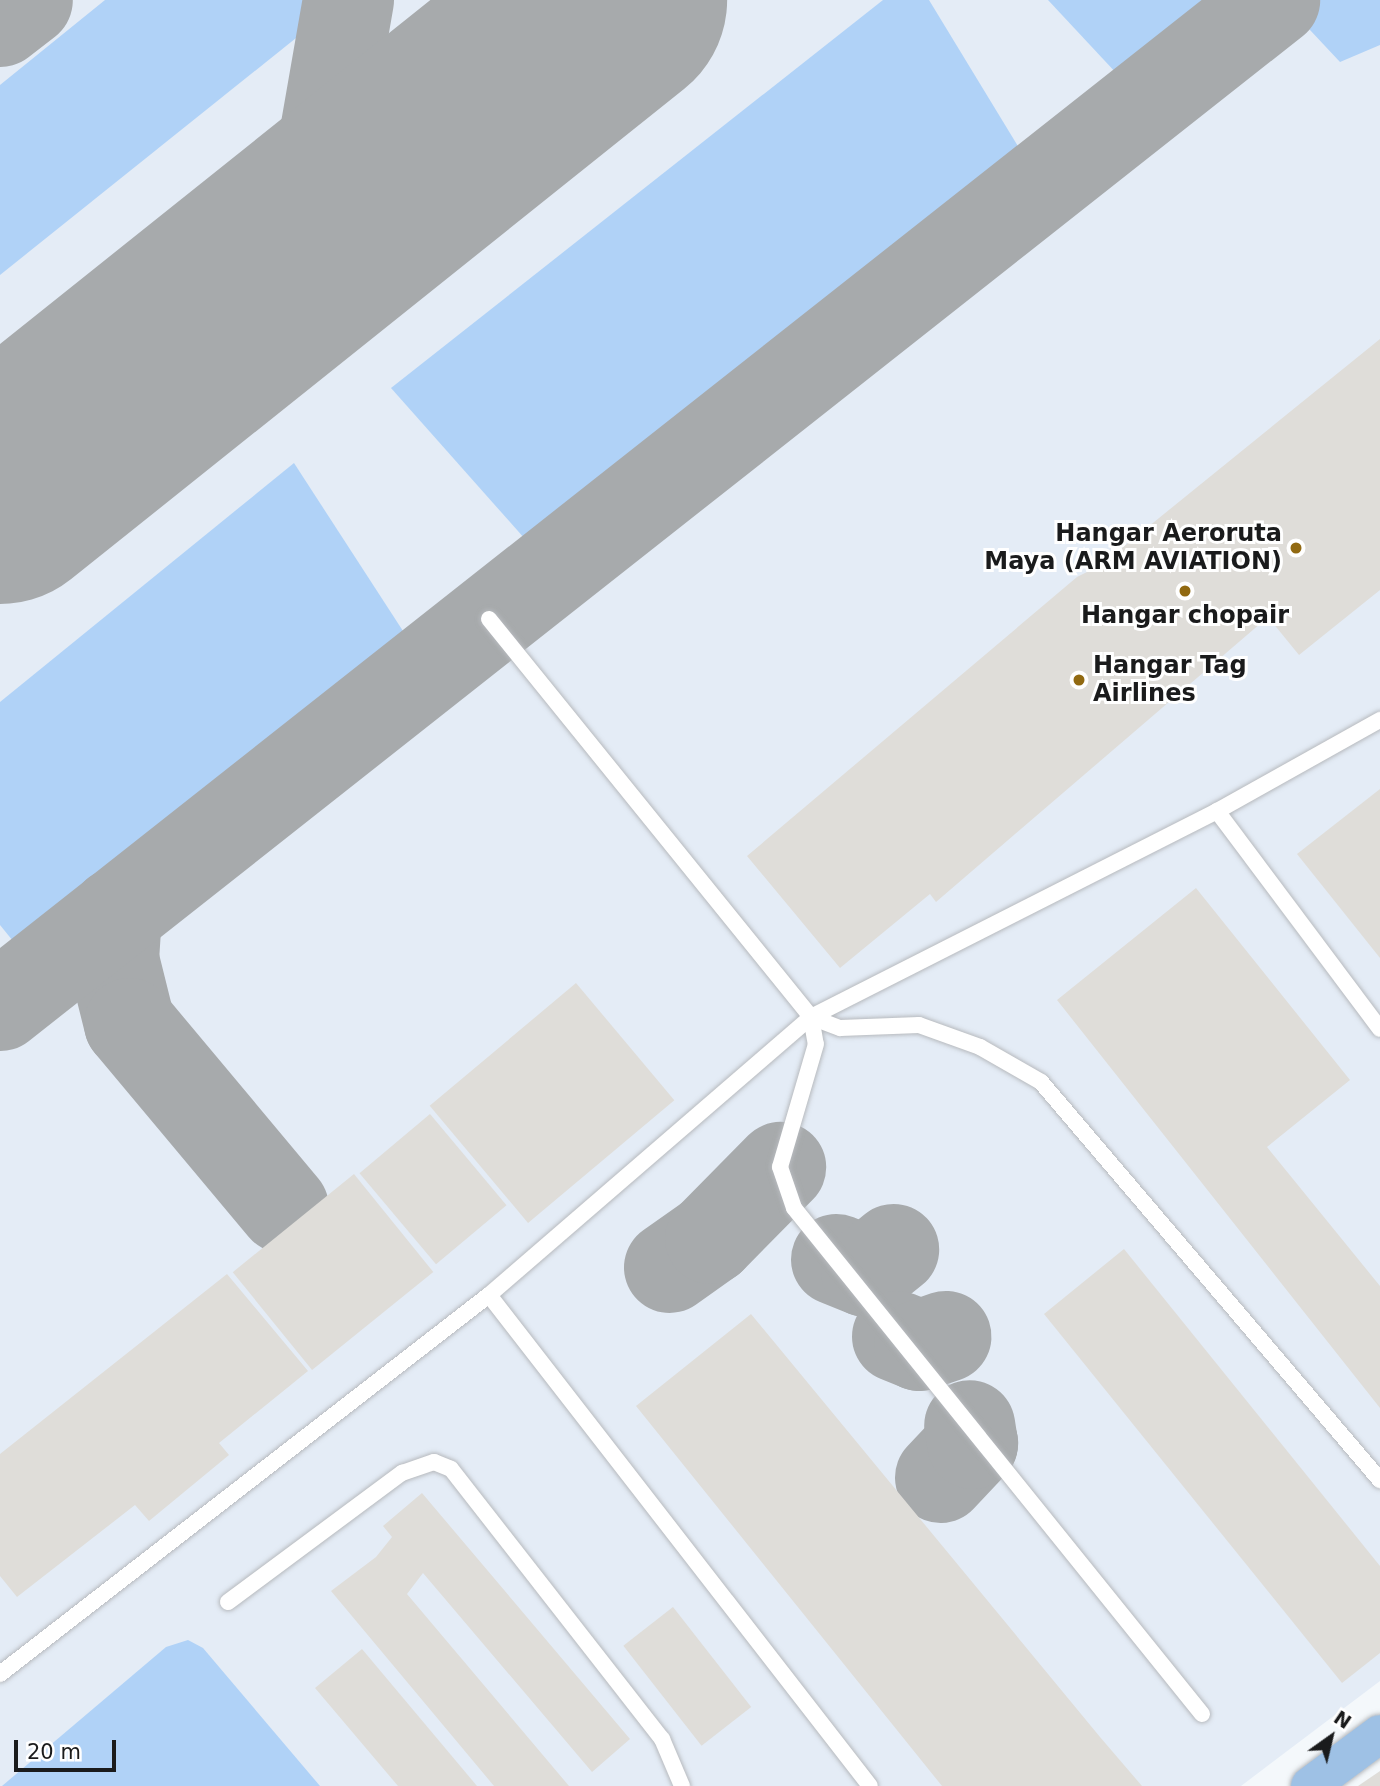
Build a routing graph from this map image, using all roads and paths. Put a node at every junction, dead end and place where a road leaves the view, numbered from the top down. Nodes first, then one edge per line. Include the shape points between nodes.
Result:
1 (489, 620) dead end
2 (1380, 720) edge
3 (1217, 811) junction
4 (811, 1017) junction
5 (1380, 1029) edge
6 (489, 1295) junction
7 (1380, 1480) edge
8 (228, 1602) dead end
9 (0, 1674) edge
10 (1202, 1714) dead end
11 (1380, 1734) edge
12 (682, 1786) edge
13 (870, 1786) edge
14 (1310, 1786) edge

1 - 4 lane
2 - 3 lane
3 - 4 lane
3 - 5 lane
4 - 6 lane
4 - 7 lane via 839,1028 919,1025 980,1046 1041,1082
4 - 10 lane via 816,1044 780,1167 794,1208
6 - 9 lane
6 - 13 lane
8 - 12 lane via 402,1473 434,1462 451,1469 662,1739
11 - 14 main road

